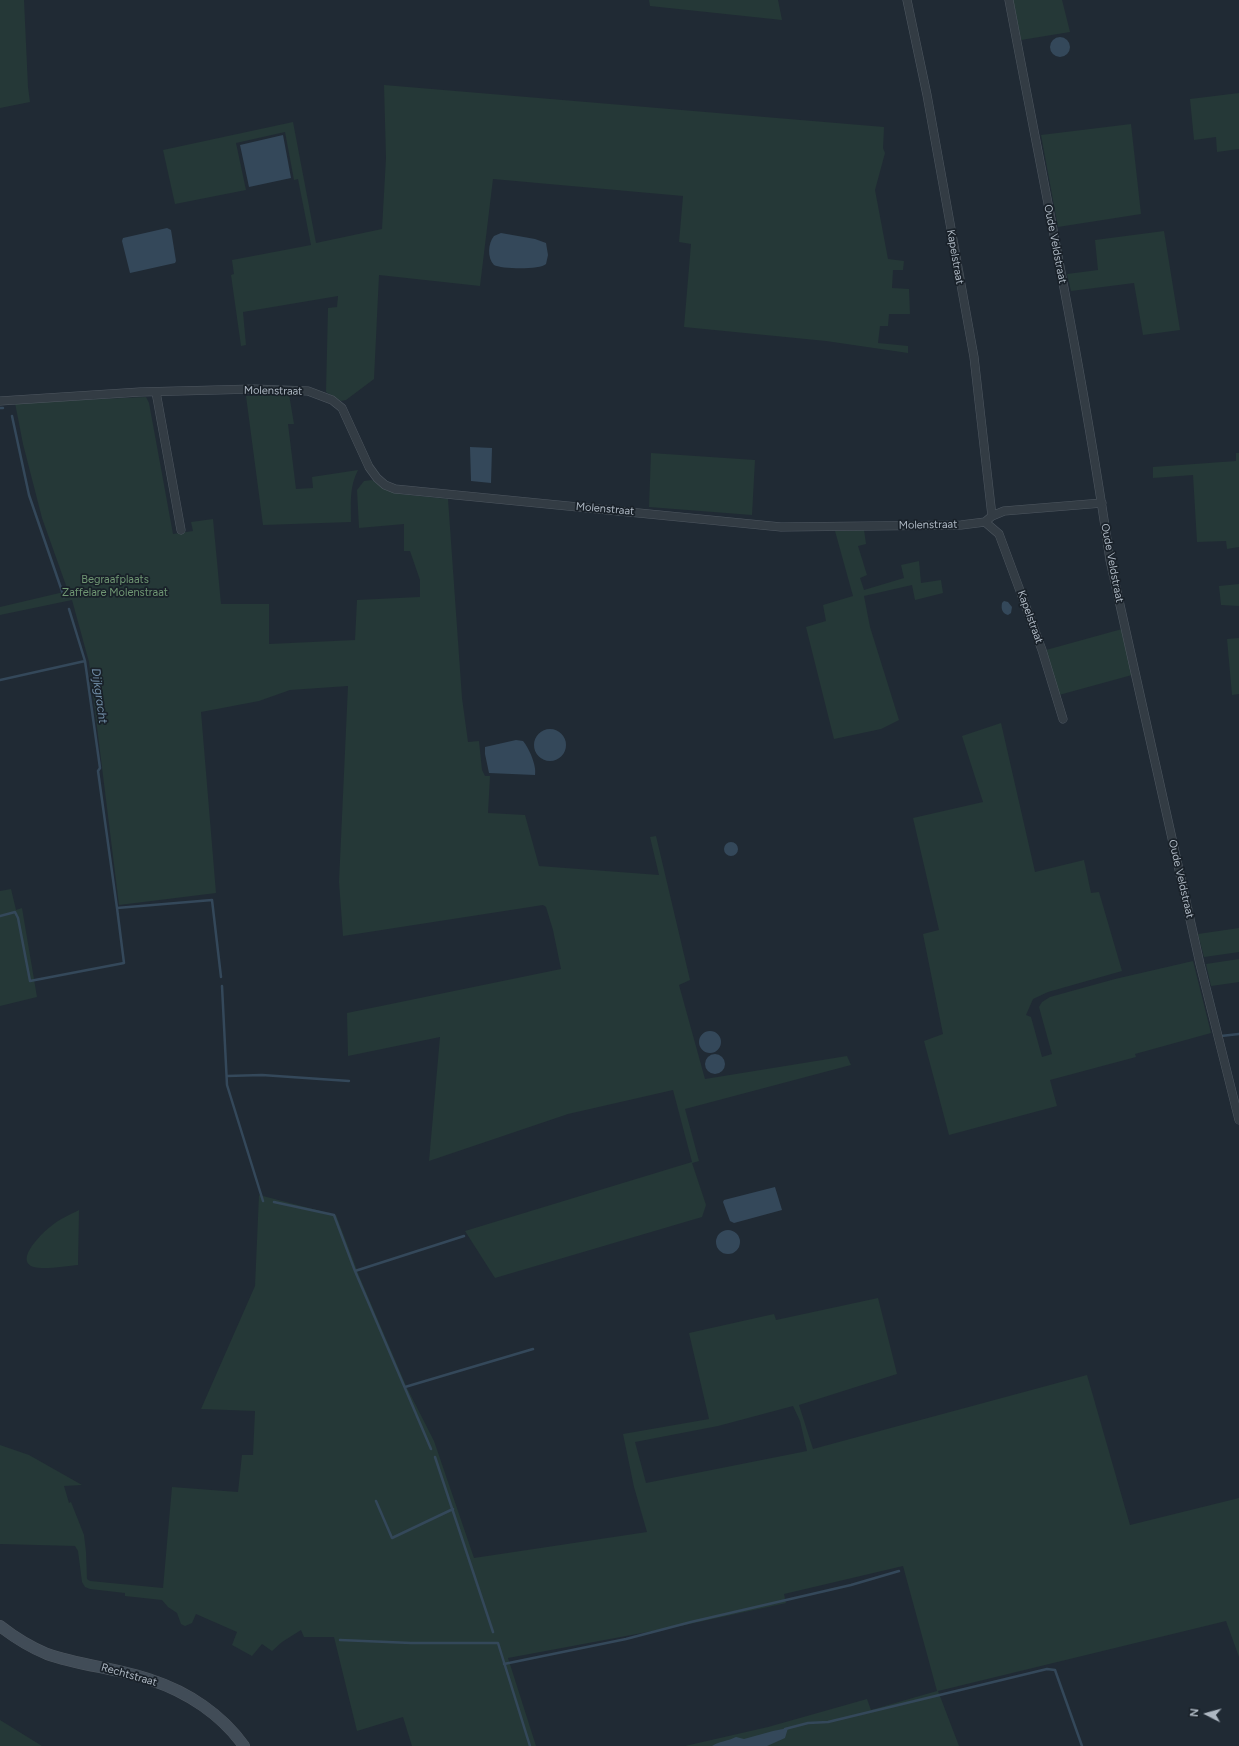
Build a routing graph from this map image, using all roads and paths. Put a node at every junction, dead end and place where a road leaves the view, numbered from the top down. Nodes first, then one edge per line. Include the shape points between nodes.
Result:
1 (907, 0) edge
2 (1009, 0) edge
3 (156, 392) junction
4 (0, 400) edge
5 (1102, 503) junction
6 (992, 516) junction
7 (985, 522) junction
8 (182, 530) dead end
9 (1062, 719) dead end
10 (1239, 1120) edge
11 (0, 1626) edge
12 (244, 1746) edge

1 - 6 street, Kapelstraat via 930,110 974,358
2 - 5 street, Oude Veldstraat
3 - 4 street, Molenstraat
3 - 7 street, Molenstraat via 296,390 320,395 342,408 369,467 385,485 395,488 781,527 961,525
3 - 8 street
5 - 6 street via 1004,511
5 - 10 street, Oude Veldstraat via 1110,560 1198,957
6 - 7 street
7 - 9 street, Kapelstraat via 999,534 1042,650
11 - 12 street, Rechtstraat via 12,1636 47,1654 152,1680 183,1694 221,1719 234,1731

